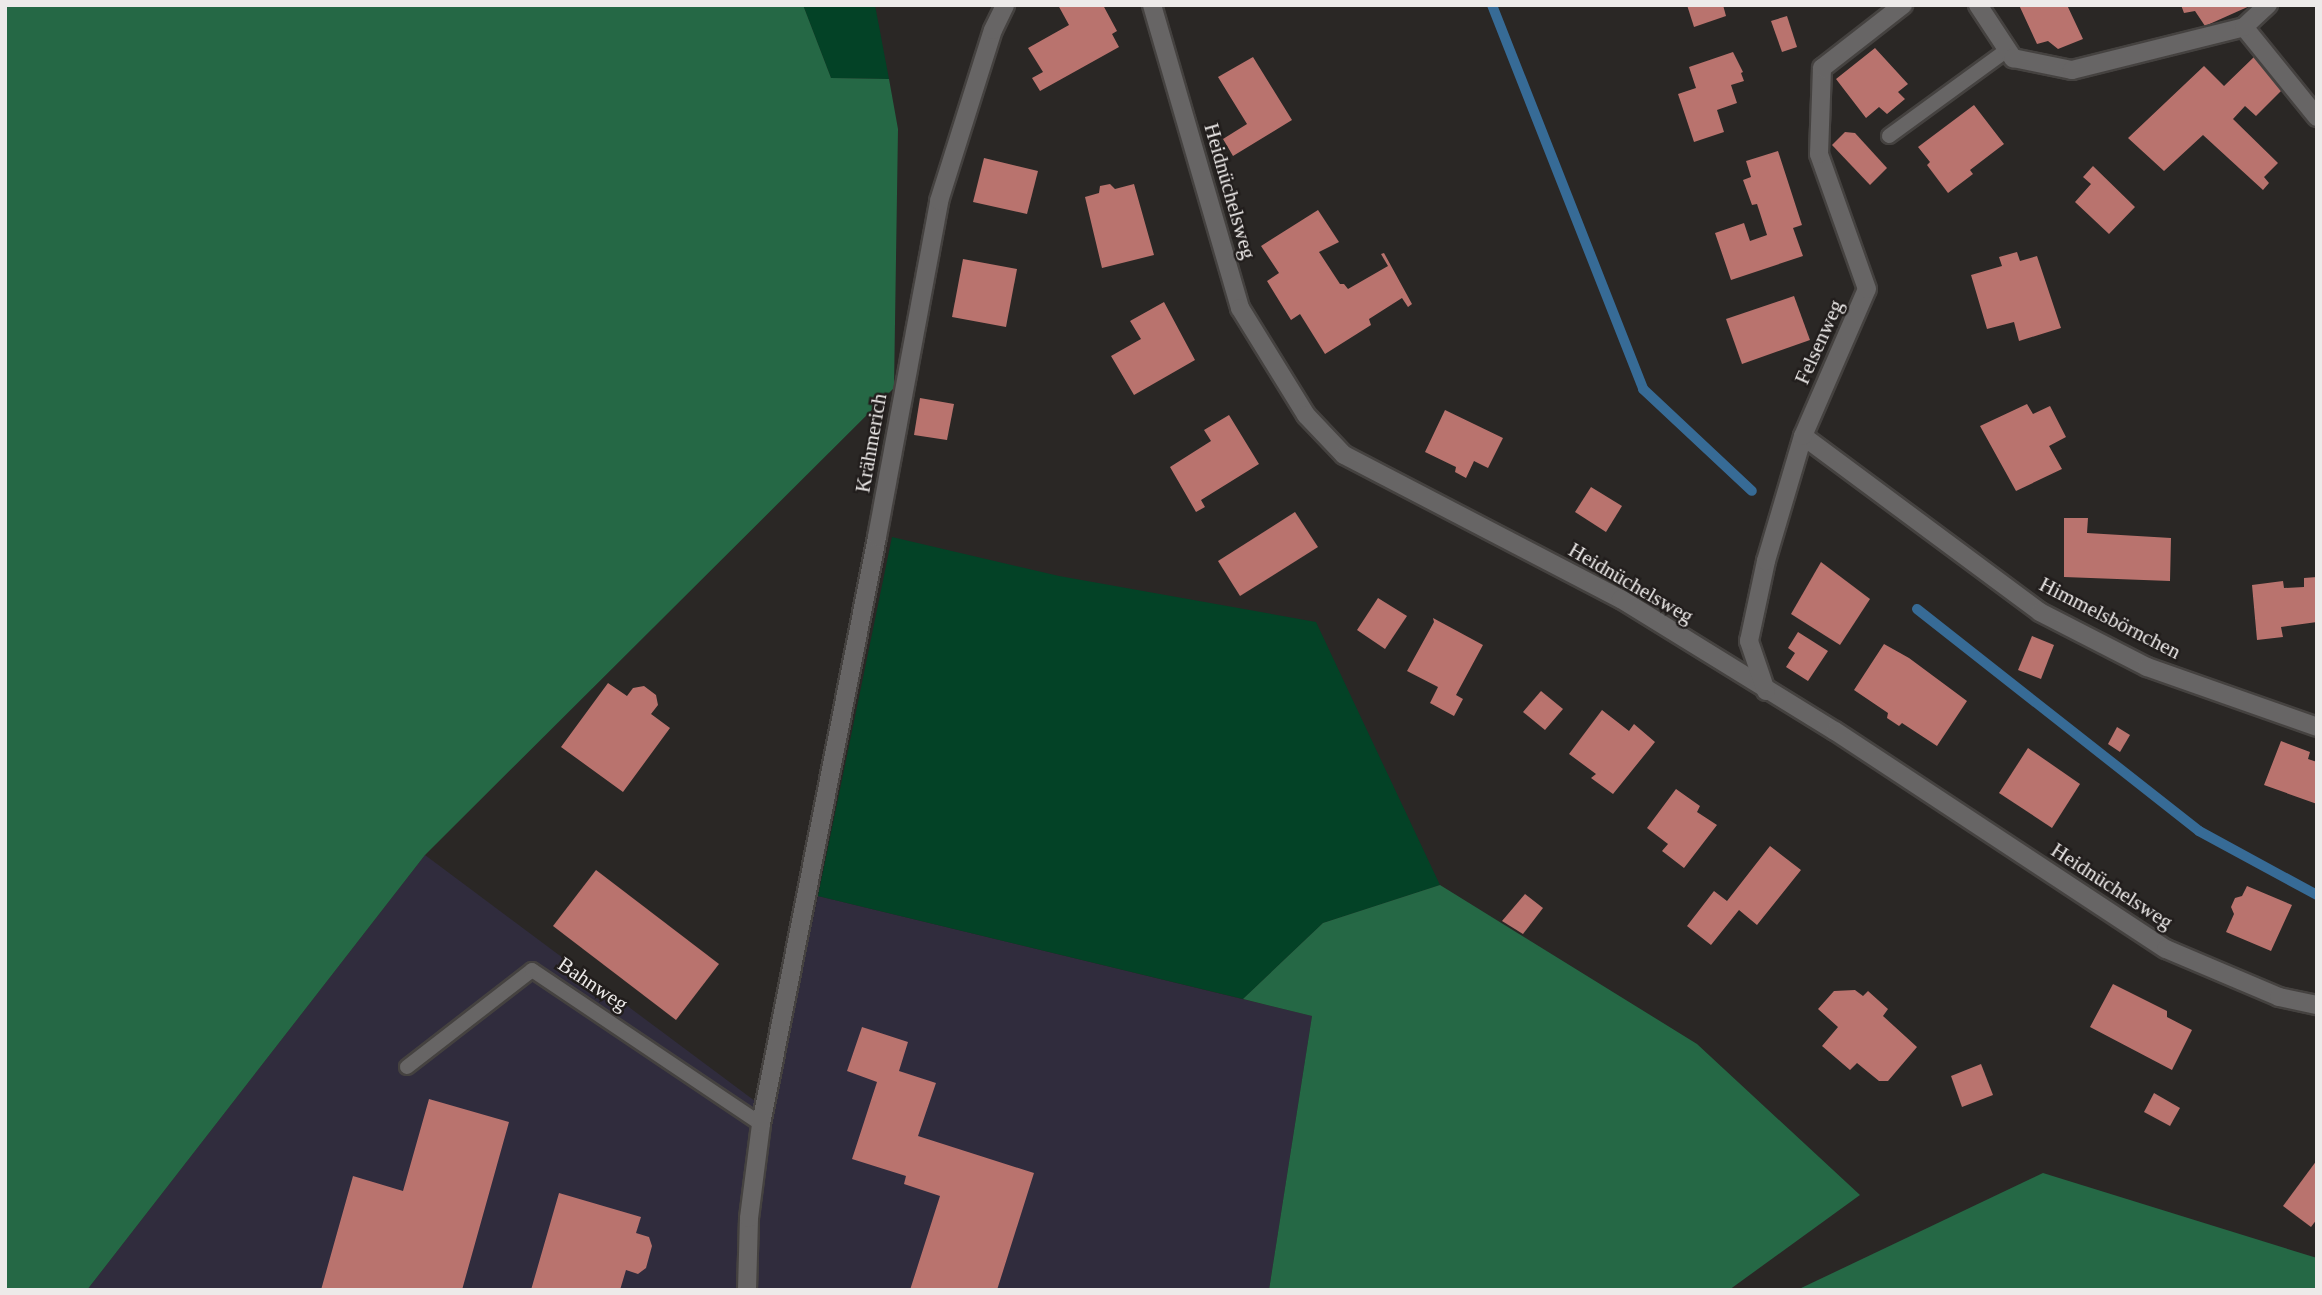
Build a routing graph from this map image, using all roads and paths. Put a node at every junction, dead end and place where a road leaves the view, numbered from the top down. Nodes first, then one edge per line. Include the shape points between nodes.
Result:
1 (1005, 5) edge
2 (1152, 5) edge
3 (1903, 5) edge
4 (1978, 5) edge
5 (2268, 5) edge
6 (2244, 27) junction
7 (2007, 50) junction
8 (2317, 117) edge
9 (1889, 136) dead end
10 (1803, 436) junction
11 (1766, 691) junction
12 (2317, 727) edge
13 (2317, 1005) edge
14 (407, 1066) dead end
15 (761, 1124) junction
16 (747, 1290) edge

1 - 15 street, Krähmerich via 939,201
2 - 11 street, Heidnüchelsweg via 1240,308 1306,415 1344,455 1621,599
3 - 10 street, Felsenweg via 1822,68 1819,155 1867,289
4 - 7 street
5 - 6 street
6 - 7 street via 2072,70 2012,58
6 - 8 street
7 - 9 lane
10 - 11 street, Felsenweg via 1766,561 1749,641
10 - 12 street, Himmelsbörnchen via 2040,612 2147,667
11 - 13 street, Heidnüchelsweg via 2166,949 2278,997
14 - 15 lane, Bahnweg via 531,970
15 - 16 street via 749,1218

